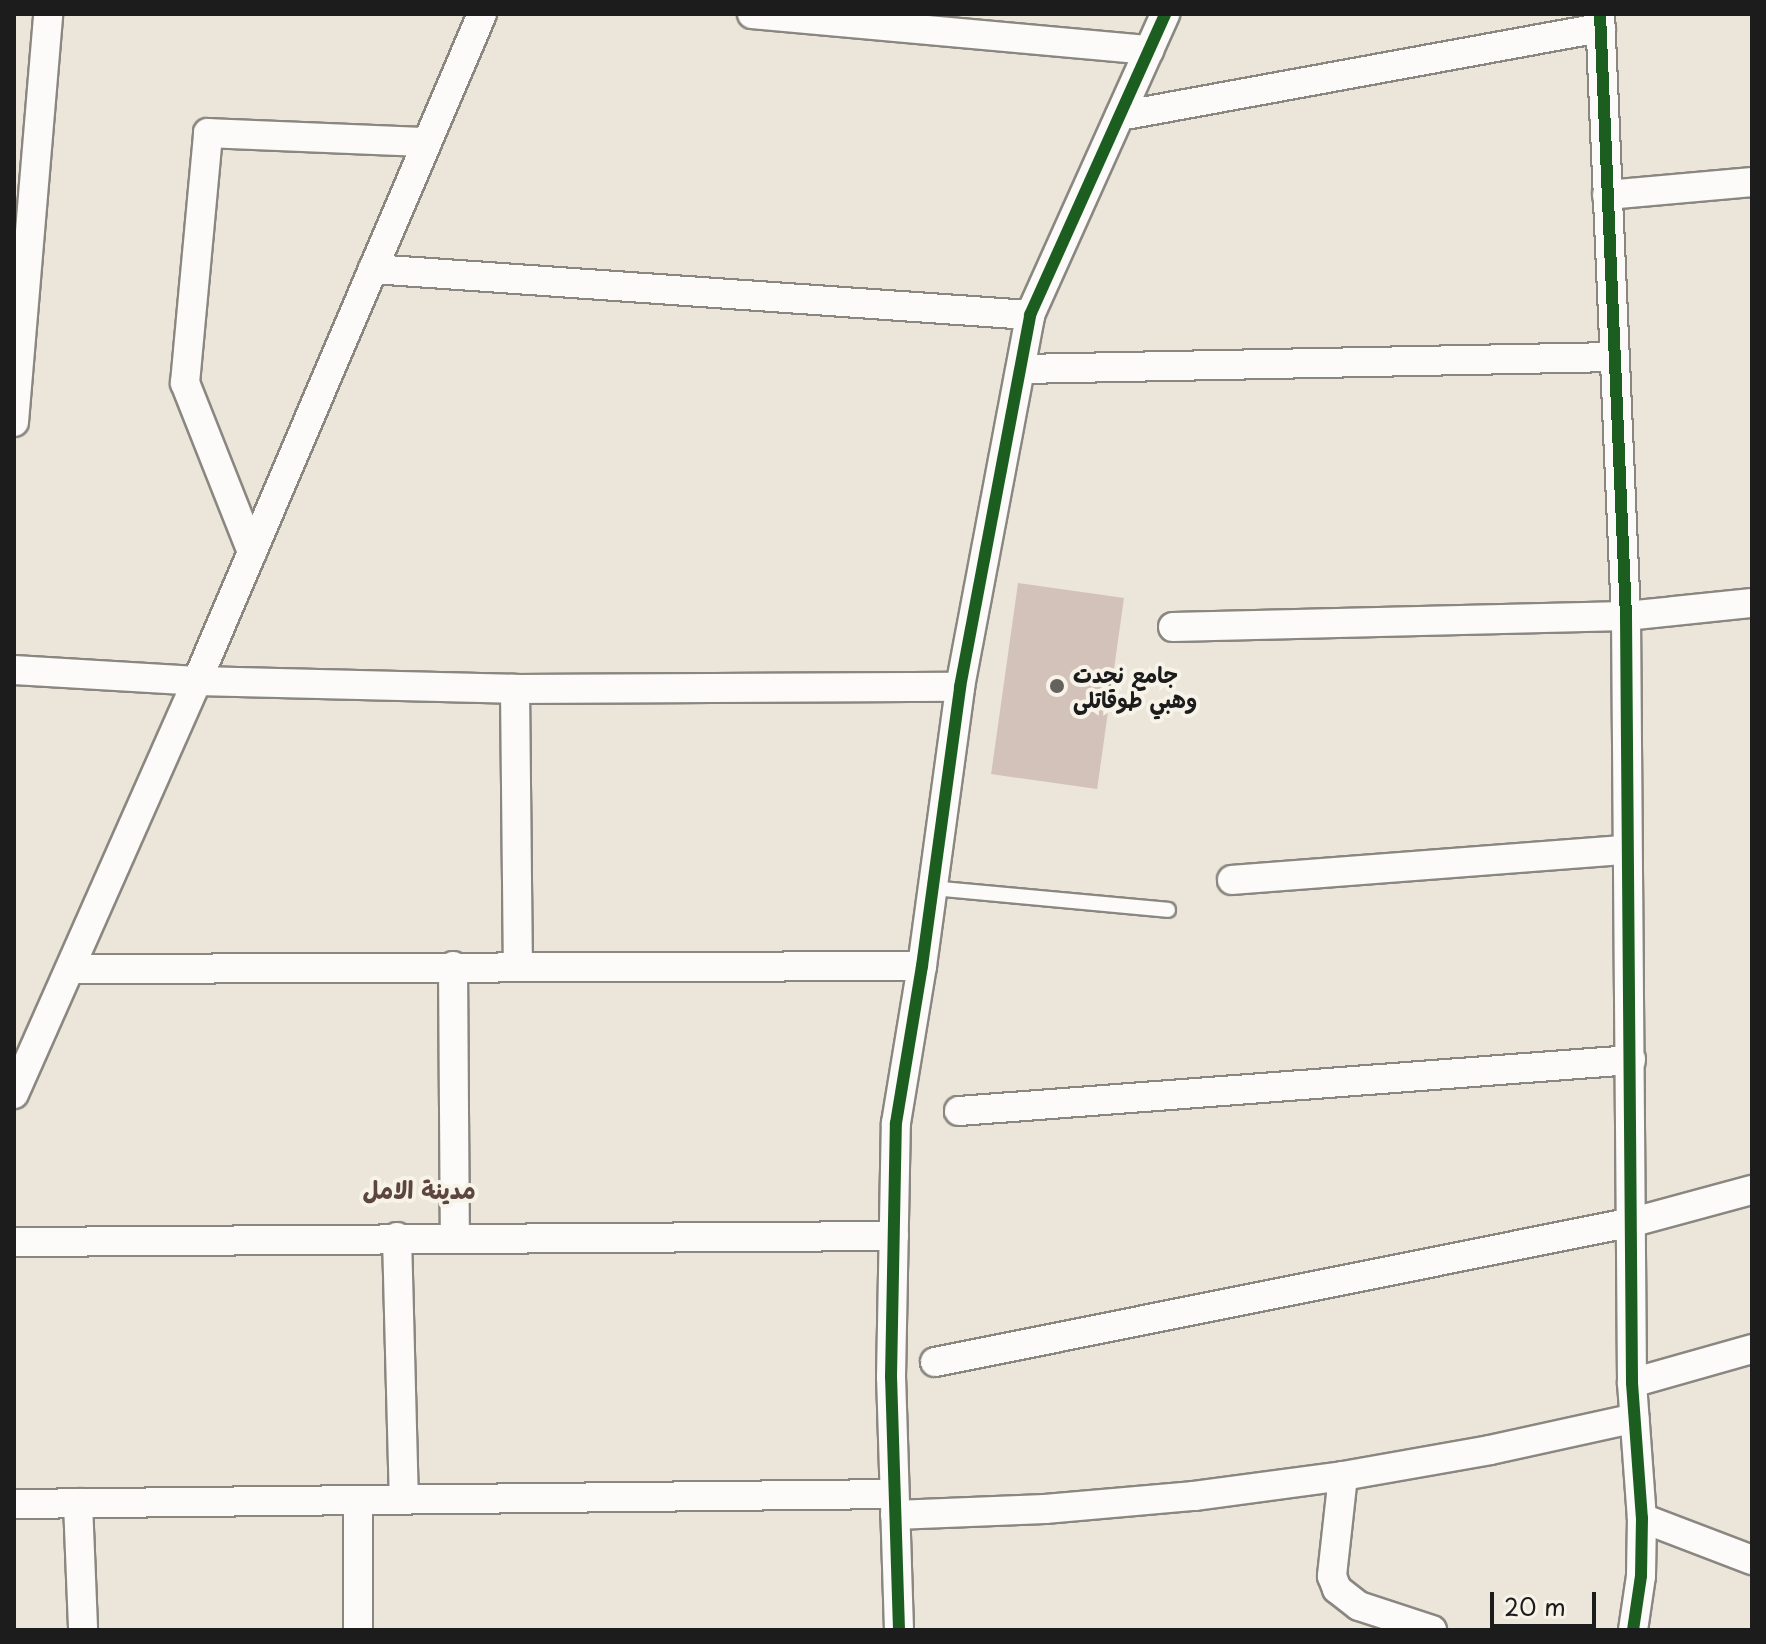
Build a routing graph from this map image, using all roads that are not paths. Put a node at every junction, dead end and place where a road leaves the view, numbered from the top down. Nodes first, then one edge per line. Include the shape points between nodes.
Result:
1 (48, 14) edge
2 (482, 14) edge
3 (752, 14) edge
4 (1165, 14) edge
5 (1600, 21) edge
6 (1149, 50) junction
7 (1120, 116) junction
8 (427, 142) junction
9 (1752, 182) edge
10 (1607, 195) junction
11 (373, 269) junction
12 (1030, 315) junction
13 (1615, 357) junction
14 (1022, 369) junction
15 (14, 422) edge
16 (252, 552) junction
17 (1752, 603) edge
18 (1626, 616) junction
19 (1173, 627) dead end
20 (14, 670) edge
21 (197, 681) junction
22 (960, 687) junction
23 (515, 689) junction
24 (1625, 850) junction
25 (1232, 880) dead end
26 (932, 888) junction
27 (1168, 910) dead end
28 (453, 966) junction
29 (518, 966) junction
30 (922, 966) junction
31 (72, 969) junction
32 (1631, 1060) junction
33 (14, 1094) edge
34 (959, 1111) dead end
35 (1752, 1190) edge
36 (1633, 1222) junction
37 (894, 1236) junction
38 (397, 1237) junction
39 (455, 1237) junction
40 (14, 1242) edge
41 (1752, 1349) edge
42 (935, 1362) dead end
43 (1632, 1383) junction
44 (1635, 1418) junction
45 (1343, 1476) junction
46 (404, 1500) junction
47 (358, 1501) junction
48 (78, 1503) junction
49 (14, 1504) edge
50 (895, 1505) junction
51 (1642, 1518) junction
52 (1752, 1560) edge
53 (83, 1630) edge
54 (358, 1630) edge
55 (899, 1630) edge
56 (1432, 1630) edge
57 (1633, 1630) edge

1 - 15 street
2 - 8 street
3 - 6 street
4 - 6 street
5 - 7 street
5 - 10 street
6 - 7 street
7 - 12 street
8 - 11 street
8 - 16 street via 208,133 185,383
9 - 10 street
10 - 13 street
11 - 12 street
11 - 16 street
12 - 14 street
13 - 14 street
13 - 18 street
14 - 22 street
16 - 21 street
17 - 18 street
18 - 19 street
18 - 24 street
20 - 21 street
21 - 23 street
21 - 31 street
22 - 23 street
22 - 26 street
23 - 29 street
24 - 25 street
24 - 32 street
26 - 27 lane
26 - 30 street
28 - 29 street
28 - 31 street
28 - 39 street
29 - 30 street
30 - 37 street via 896,1123
31 - 33 street
32 - 34 street
32 - 36 street
35 - 36 street
36 - 42 street
36 - 43 street
37 - 39 street
37 - 50 street
38 - 39 street
38 - 40 street
38 - 46 street
41 - 43 street
43 - 44 street
44 - 45 street
44 - 51 street
45 - 50 street via 1135,1501
45 - 56 street via 1332,1576 1337,1589 1359,1606
46 - 47 street
46 - 50 street
47 - 48 street
47 - 54 street
48 - 49 street
48 - 53 street
50 - 55 street
51 - 52 street
51 - 57 street

